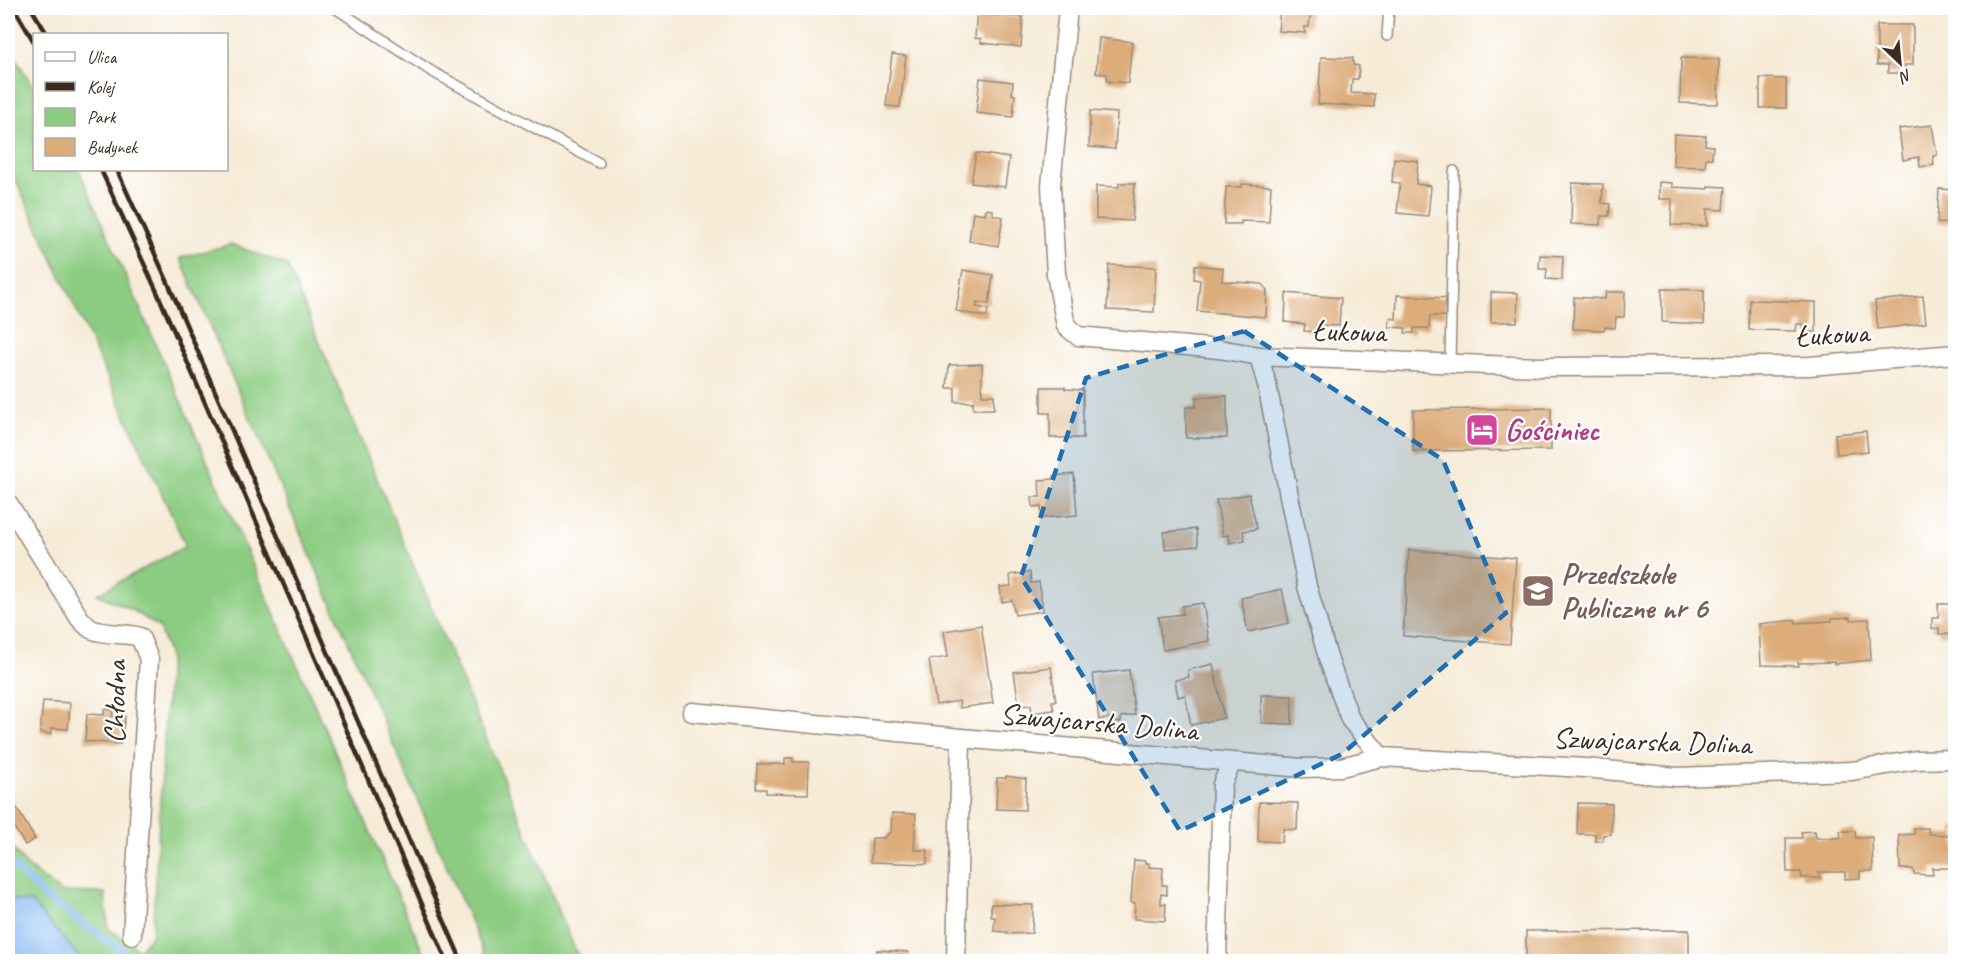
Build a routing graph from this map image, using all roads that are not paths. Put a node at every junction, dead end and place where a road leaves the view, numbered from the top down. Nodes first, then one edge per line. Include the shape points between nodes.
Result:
1 (335, 8) edge
2 (1068, 8) edge
3 (1389, 8) edge
4 (1387, 36) dead end
5 (599, 163) dead end
6 (1454, 171) dead end
7 (1956, 354) edge
8 (1258, 356) junction
9 (1450, 363) junction
10 (8, 503) edge
11 (692, 712) dead end
12 (961, 738) junction
13 (1381, 757) junction
14 (1956, 759) edge
15 (1232, 762) junction
16 (132, 935) dead end
17 (956, 962) edge
18 (1217, 962) edge

1 - 5 lane via 431,71
2 - 8 street, Łukowa via 1051,186 1056,274 1066,326 1078,336
3 - 4 lane
6 - 9 lane
7 - 9 street, Łukowa via 1809,366 1540,367
8 - 9 street, Łukowa
8 - 13 street via 1307,586 1329,661 1350,719
10 - 16 street, Chłodna via 80,619 90,629 140,637 145,647 148,659
11 - 12 street, Szwajcarska Dolina
12 - 15 street, Szwajcarska Dolina
12 - 17 street, Szwajcarska Dolina
13 - 14 street, Szwajcarska Dolina via 1677,777 1852,771 1916,760
13 - 15 street, Szwajcarska Dolina via 1341,767
15 - 18 street, Szwajcarska Dolina via 1222,784

